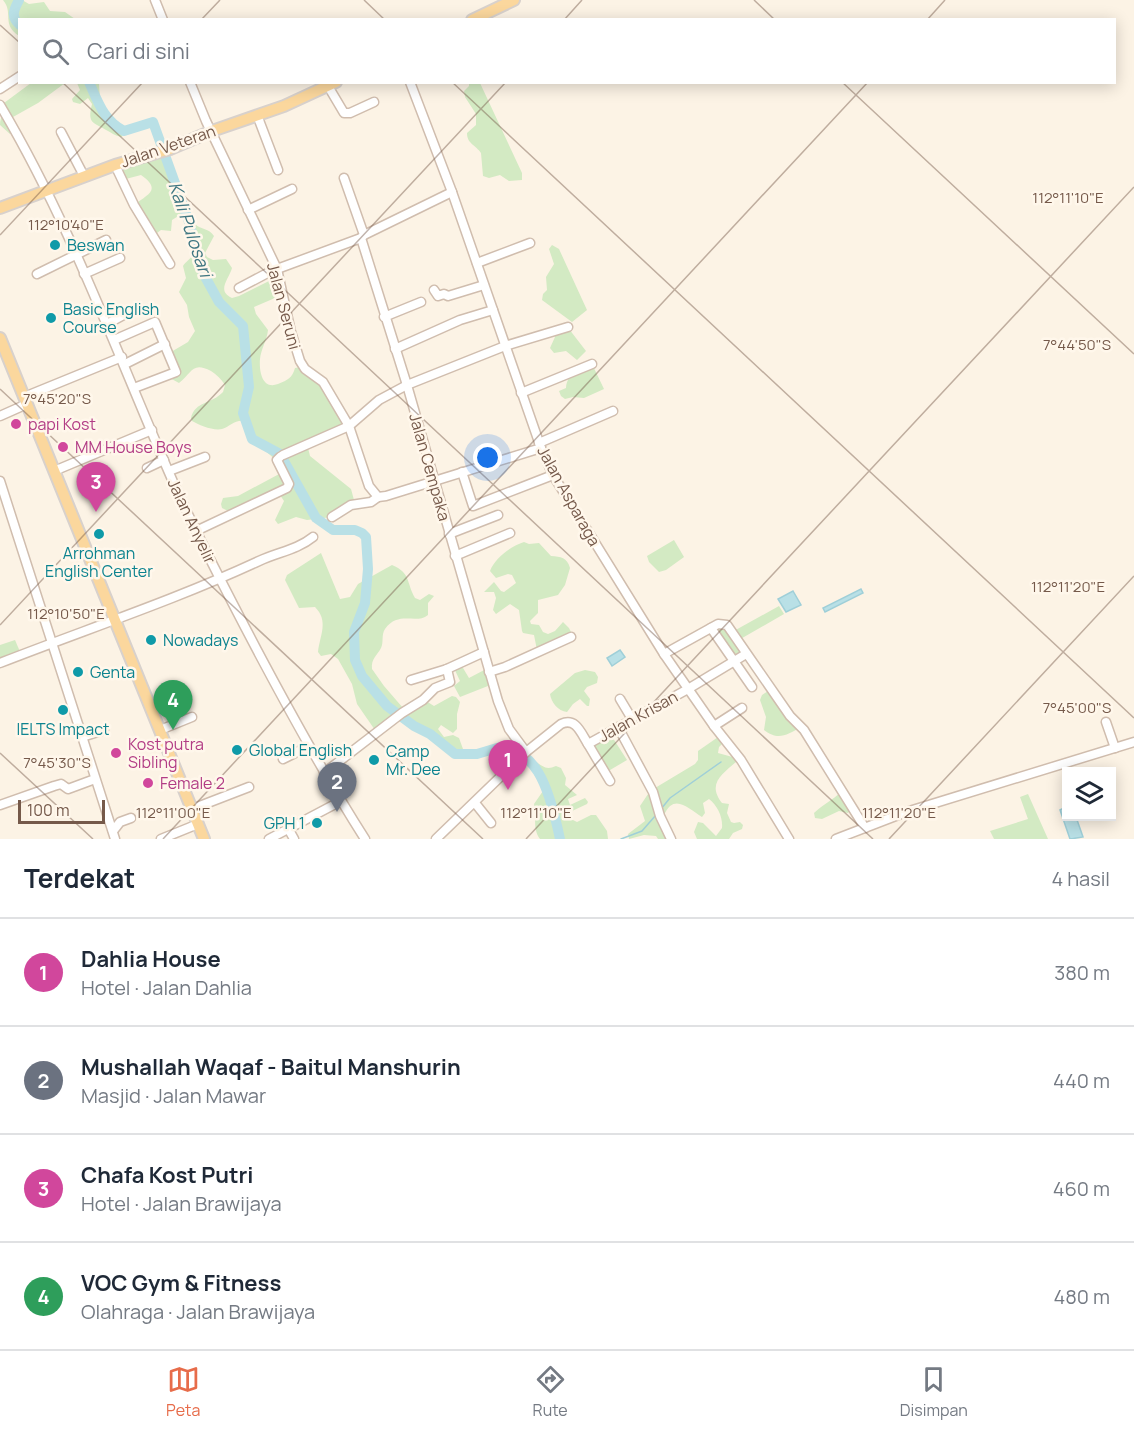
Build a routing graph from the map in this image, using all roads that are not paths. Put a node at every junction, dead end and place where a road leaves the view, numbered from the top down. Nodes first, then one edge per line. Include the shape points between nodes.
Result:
1 (155, 0) edge
2 (514, 0) edge
3 (162, 18) edge
4 (476, 18) edge
5 (18, 77) edge
6 (191, 84) edge
7 (332, 84) edge
8 (411, 84) edge
9 (0, 89) edge
10 (374, 102) dead end
11 (0, 105) edge
12 (257, 115) junction
13 (212, 131) junction
14 (61, 132) dead end
15 (115, 165) junction
16 (279, 170) dead end
17 (84, 176) junction
18 (344, 178) dead end
19 (292, 189) dead end
20 (46, 190) junction
21 (452, 192) junction
22 (0, 208) edge
23 (248, 210) junction
24 (362, 236) junction
25 (106, 240) dead end
26 (530, 243) dead end
27 (76, 255) junction
28 (120, 258) dead end
29 (477, 263) junction
30 (170, 264) dead end
31 (277, 268) junction
32 (37, 274) dead end
33 (84, 274) junction
34 (484, 285) junction
35 (239, 288) dead end
36 (434, 290) dead end
37 (421, 302) dead end
38 (493, 310) junction
39 (131, 311) dead end
40 (384, 317) junction
41 (107, 324) junction
42 (568, 327) dead end
43 (0, 338) edge
44 (114, 340) junction
45 (165, 345) junction
46 (505, 346) junction
47 (395, 349) junction
48 (123, 360) junction
49 (592, 364) dead end
50 (407, 385) junction
51 (134, 387) junction
52 (521, 393) junction
53 (26, 401) junction
54 (613, 411) dead end
55 (0, 416) edge
56 (349, 426) junction
57 (152, 430) junction
58 (540, 446) junction
59 (204, 457) dead end
60 (164, 460) junction
61 (147, 468) dead end
62 (54, 471) junction
63 (169, 471) junction
64 (462, 472) junction
65 (554, 475) junction
66 (434, 480) junction
67 (0, 481) edge
68 (382, 497) junction
69 (498, 515) dead end
70 (332, 517) dead end
71 (196, 531) junction
72 (510, 533) dead end
73 (449, 534) junction
74 (313, 537) dead end
75 (455, 556) junction
76 (220, 579) junction
77 (115, 620) junction
78 (711, 628) junction
79 (571, 637) dead end
80 (51, 643) junction
81 (484, 652) junction
82 (664, 654) junction
83 (746, 654) junction
84 (734, 661) junction
85 (0, 663) edge
86 (447, 669) junction
87 (489, 672) junction
88 (411, 680) dead end
89 (752, 687) dead end
90 (688, 689) junction
91 (620, 699) dead end
92 (742, 708) dead end
93 (192, 717) dead end
94 (632, 719) junction
95 (1106, 722) dead end
96 (714, 726) junction
97 (618, 727) junction
98 (104, 730) dead end
99 (160, 730) junction
100 (82, 737) junction
101 (1134, 742) edge
102 (588, 744) junction
103 (309, 746) junction
104 (1115, 748) junction
105 (523, 755) junction
106 (283, 759) dead end
107 (324, 773) junction
108 (95, 779) junction
109 (610, 781) dead end
110 (249, 787) dead end
111 (341, 801) junction
112 (475, 803) junction
113 (0, 805) edge
114 (192, 809) junction
115 (132, 818) dead end
116 (491, 823) dead end
117 (198, 824) junction
118 (865, 828) junction
119 (289, 830) junction
120 (114, 835) edge
121 (160, 839) edge
122 (204, 839) edge
123 (269, 839) edge
124 (294, 839) edge
125 (365, 839) edge
126 (436, 839) edge
127 (671, 839) edge
128 (789, 839) edge
129 (836, 839) edge

1 - 3 street
2 - 4 main road
5 - 9 street
6 - 13 street, Jalan Seruni
7 - 10 street via 346,113
7 - 12 main road, Jalan Veteran
8 - 21 street, Jalan Asparaga
11 - 20 street, Jalan Anyelir
12 - 13 main road, Jalan Veteran
12 - 16 street
13 - 15 main road, Jalan Veteran
13 - 23 street, Jalan Seruni
14 - 17 street
15 - 17 main road, Jalan Veteran
15 - 30 street
17 - 20 main road, Jalan Veteran
18 - 24 street, Jalan Cempaka
19 - 23 street
20 - 22 main road, Jalan Veteran
20 - 27 street, Jalan Anyelir
21 - 24 street
21 - 29 street, Jalan Asparaga
23 - 31 street, Jalan Seruni
24 - 31 street
24 - 40 street, Jalan Cempaka
25 - 27 street
26 - 29 street
27 - 32 street
27 - 33 street, Jalan Anyelir
28 - 33 street
29 - 34 street, Jalan Asparaga
31 - 35 street
31 - 56 street, Jalan Seruni via 300,361 323,382
33 - 41 street, Jalan Anyelir
34 - 36 street via 448,296 438,296
34 - 38 street, Jalan Asparaga
37 - 40 street
38 - 46 street, Jalan Asparaga
38 - 47 street
39 - 41 street
40 - 47 street, Jalan Cempaka
41 - 44 street, Jalan Anyelir
42 - 46 street
43 - 53 main road
44 - 45 street via 155,322
44 - 48 street, Jalan Anyelir
45 - 48 street
45 - 51 street via 176,372
46 - 50 street
46 - 52 street, Jalan Asparaga
47 - 50 street, Jalan Cempaka
48 - 51 street, Jalan Anyelir
48 - 53 street
49 - 52 street
50 - 56 street via 379,400
50 - 66 street, Jalan Cempaka
51 - 57 street, Jalan Anyelir
52 - 58 street, Jalan Asparaga
53 - 55 street
53 - 62 main road
54 - 58 street
56 - 68 street, Jalan Seruni via 369,486
56 - 71 street via 281,456 277,460 288,480 287,488
57 - 60 street, Jalan Anyelir
57 - 62 street
58 - 64 street
58 - 65 street, Jalan Asparaga
59 - 63 street
60 - 61 street
60 - 63 street, Jalan Anyelir
62 - 77 main road
63 - 71 street, Jalan Anyelir
64 - 65 street via 474,506
64 - 66 street
65 - 82 street, Jalan Asparaga
66 - 68 street
66 - 73 street, Jalan Cempaka
67 - 80 street
68 - 70 street via 351,505
69 - 73 street
71 - 76 street, Jalan Anyelir
72 - 75 street
73 - 75 street, Jalan Cempaka
74 - 76 street via 297,548
75 - 81 street, Jalan Cempaka
76 - 77 street
76 - 103 street, Jalan Anyelir
77 - 80 street
77 - 99 main road
78 - 82 street
78 - 83 street via 726,625
78 - 84 street
79 - 87 street
80 - 85 street
80 - 100 street
81 - 86 street
81 - 87 street, Jalan Cempaka
82 - 90 street, Jalan Asparaga
83 - 84 street, Jalan Krisan
83 - 118 street via 804,730
84 - 89 street
84 - 90 street, Jalan Krisan
86 - 88 street
86 - 107 street via 450,682 435,688
87 - 105 street, Jalan Cempaka via 509,729
90 - 94 street, Jalan Krisan
90 - 96 street, Jalan Asparaga
91 - 94 street
92 - 96 street
93 - 99 street
94 - 97 street, Jalan Krisan
95 - 104 street
96 - 128 street, Jalan Asparaga via 741,760
97 - 102 street, Jalan Krisan
97 - 127 street via 653,792
98 - 100 street
99 - 114 main road
100 - 108 street
101 - 104 street
102 - 105 street, Jalan Krisan via 577,726 567,721
102 - 109 street, Jalan Krisan
103 - 106 street
103 - 107 street, Jalan Anyelir
104 - 118 street
105 - 112 street
107 - 111 street, Jalan Anyelir
108 - 113 street via 68,789 61,784
108 - 120 street
110 - 114 street
111 - 119 street
111 - 125 street, Jalan Anyelir
112 - 116 street
112 - 126 street
114 - 117 main road
115 - 120 street via 120,822
117 - 121 street
117 - 122 main road
118 - 129 street
119 - 123 street
119 - 124 street

